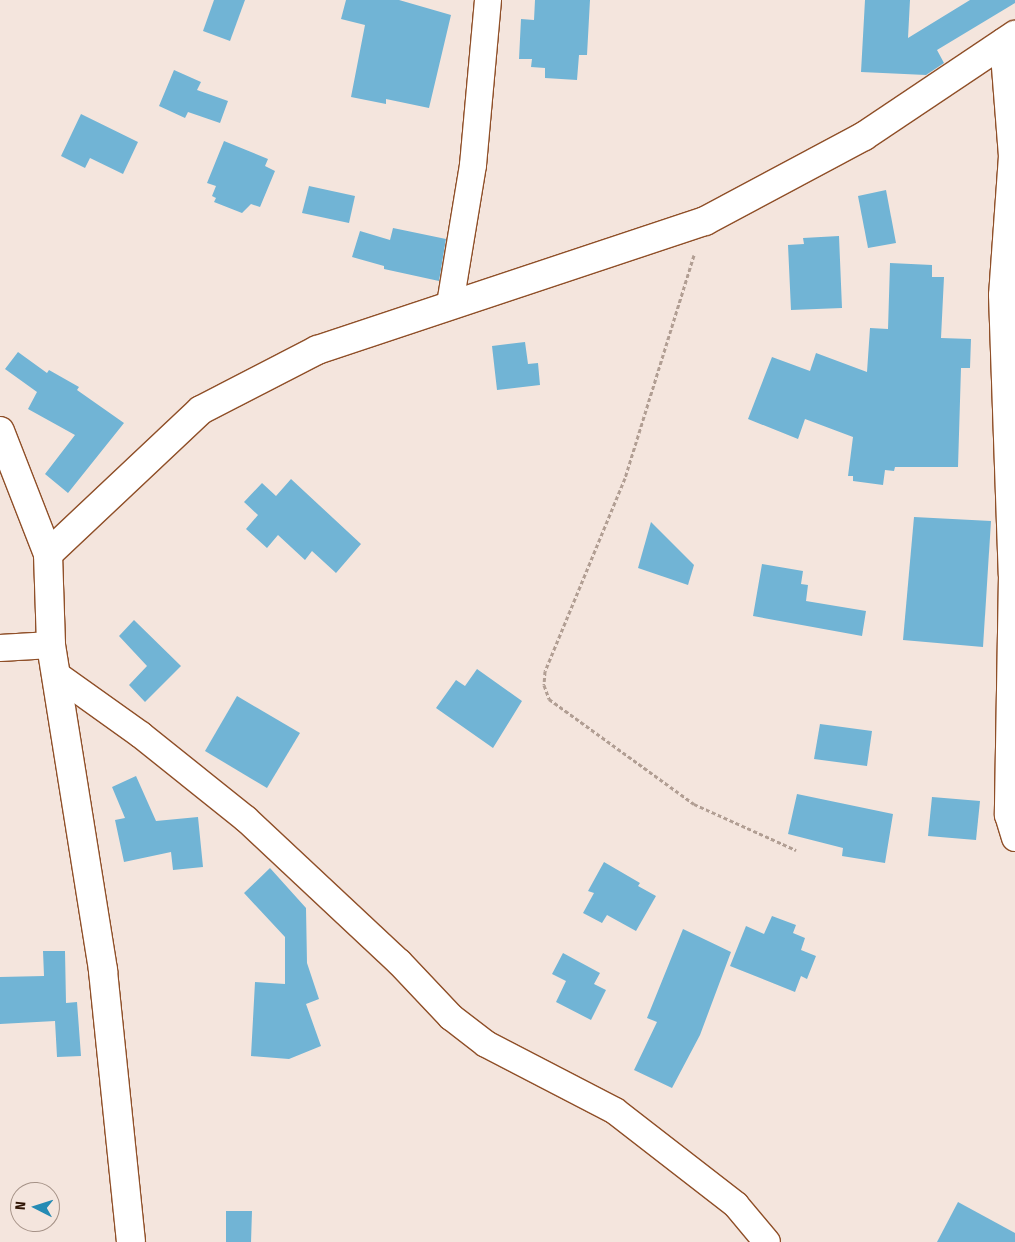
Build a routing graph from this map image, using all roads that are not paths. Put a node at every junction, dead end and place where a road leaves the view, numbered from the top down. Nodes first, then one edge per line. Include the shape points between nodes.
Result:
1 (488, 0) edge
2 (1009, 39) edge
3 (450, 304) junction
4 (1009, 331) edge
5 (0, 431) edge
6 (48, 554) junction
7 (51, 645) junction
8 (0, 648) edge
9 (57, 675) junction
10 (1015, 838) edge
11 (131, 1242) edge
12 (767, 1242) edge

1 - 3 street via 473,165
2 - 3 street via 864,136 705,221
2 - 4 street via 1012,156 1002,294
3 - 6 street via 317,350 201,410
4 - 10 street via 1012,575 1008,815
5 - 6 street
6 - 7 street
7 - 8 street
7 - 9 street
9 - 11 street via 103,970
9 - 12 street via 141,734 246,819 458,1022 486,1044 614,1111 736,1205

